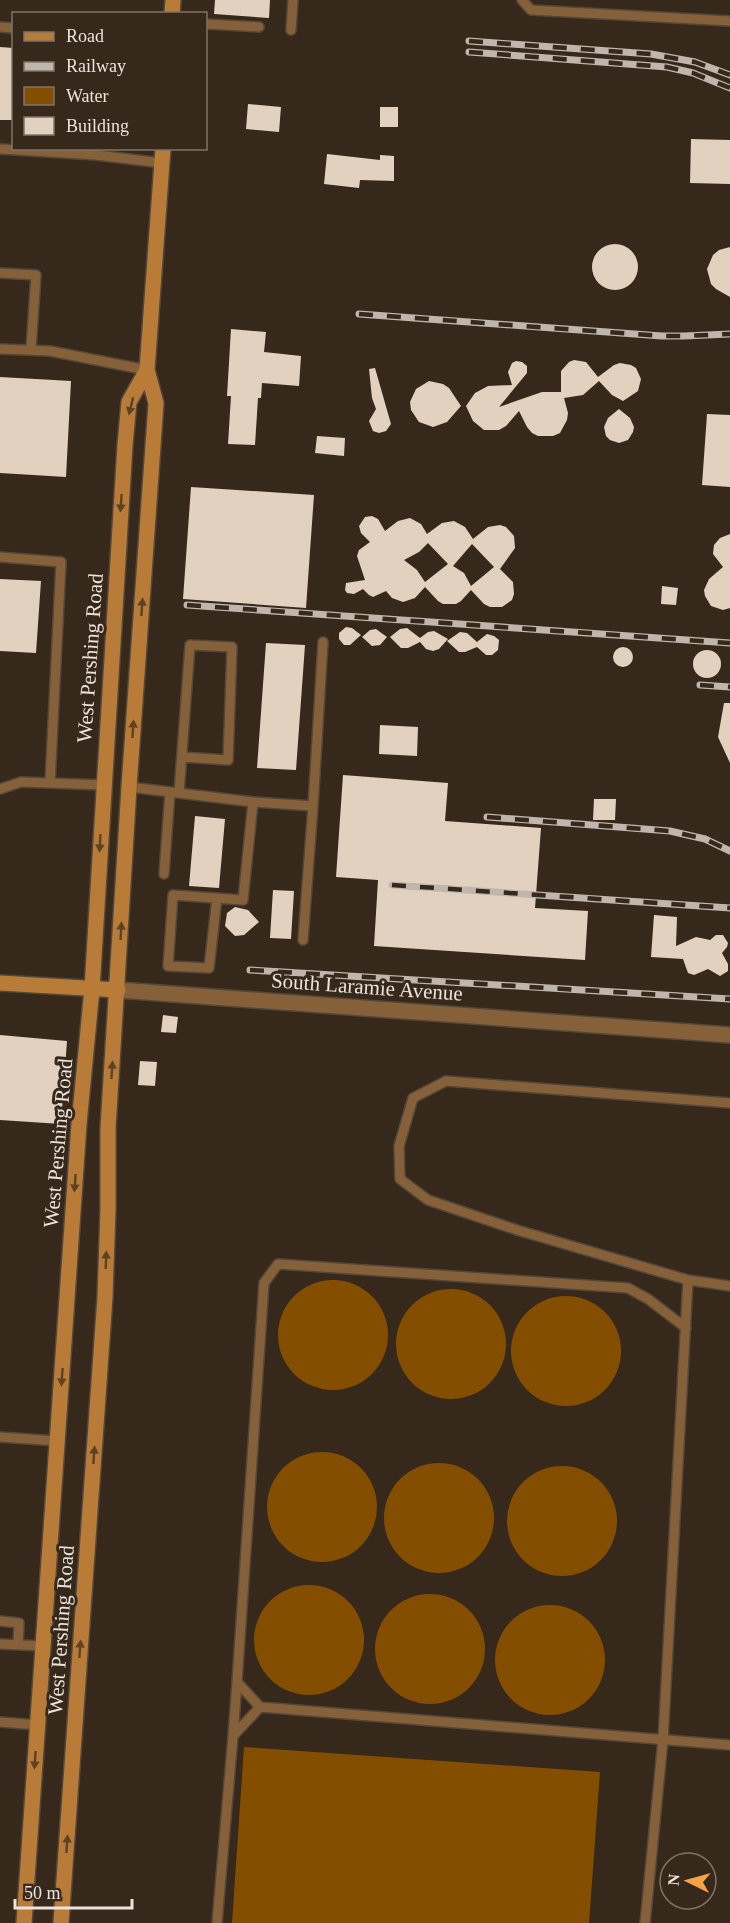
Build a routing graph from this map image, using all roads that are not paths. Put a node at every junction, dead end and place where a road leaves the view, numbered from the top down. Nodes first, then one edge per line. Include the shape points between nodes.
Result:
1 (293, 0) edge
2 (522, 0) edge
3 (730, 21) edge
4 (207, 24) edge
5 (259, 27) dead end
6 (291, 30) dead end
7 (32, 150) edge
8 (96, 152) edge
9 (162, 155) edge
10 (0, 273) edge
11 (0, 349) edge
12 (31, 349) junction
13 (147, 370) junction
14 (0, 557) edge
15 (323, 642) dead end
16 (182, 757) junction
17 (50, 783) junction
18 (104, 785) junction
19 (129, 787) junction
20 (0, 789) edge
21 (175, 793) junction
22 (253, 802) junction
23 (313, 806) junction
24 (164, 874) dead end
25 (217, 898) junction
26 (303, 940) dead end
27 (0, 983) edge
28 (92, 989) junction
29 (118, 990) junction
30 (730, 1035) edge
31 (730, 1103) edge
32 (688, 1280) junction
33 (730, 1286) edge
34 (686, 1328) junction
35 (0, 1437) edge
36 (57, 1441) junction
37 (0, 1621) edge
38 (0, 1644) edge
39 (18, 1645) junction
40 (43, 1646) junction
41 (237, 1682) junction
42 (260, 1707) junction
43 (0, 1722) edge
44 (38, 1725) junction
45 (232, 1736) junction
46 (663, 1740) junction
47 (730, 1745) edge
48 (24, 1923) edge
49 (61, 1923) edge
50 (217, 1923) edge
51 (645, 1923) edge

1 - 6 lane
2 - 3 lane via 531,10
4 - 5 lane
7 - 8 lane
8 - 9 lane
9 - 13 main road, West Pershing Road
10 - 12 lane via 36,274
11 - 12 lane
12 - 13 lane
13 -> 18 main road, West Pershing Road via 129,402
19 -> 13 main road, West Pershing Road via 156,404
14 - 17 lane via 61,562
15 - 23 lane
16 - 16 lane via 190,645 232,647 228,760
16 - 21 lane
17 - 18 lane
17 - 20 lane via 21,782
18 - 19 main road
18 -> 28 main road, West Pershing Road
19 - 21 lane
29 -> 19 main road, West Pershing Road
21 - 22 lane
21 - 24 lane
22 - 23 lane
22 - 25 lane via 243,900
23 - 26 lane
25 - 25 lane via 173,895 168,966 209,968
27 - 28 main road, South Laramie Avenue
28 - 29 main road, South Laramie Avenue
28 -> 36 main road, West Pershing Road
29 - 30 street, South Laramie Avenue
49 -> 29 main road, West Pershing Road via 105,1298 108,1128
31 - 32 lane via 446,1081 413,1098 399,1146 400,1179 428,1200
32 - 33 lane
32 - 34 lane
34 - 41 lane via 628,1288 278,1264 264,1283
34 - 46 lane
35 - 36 lane
36 - 40 main road, West Pershing Road
37 - 39 lane via 19,1623
38 - 39 lane
39 - 40 lane
40 - 44 main road, West Pershing Road
41 - 42 lane
41 - 45 lane
42 - 45 lane
42 - 46 lane
43 - 44 lane
44 -> 48 main road, West Pershing Road
45 - 50 lane
46 - 47 lane
46 - 51 lane

